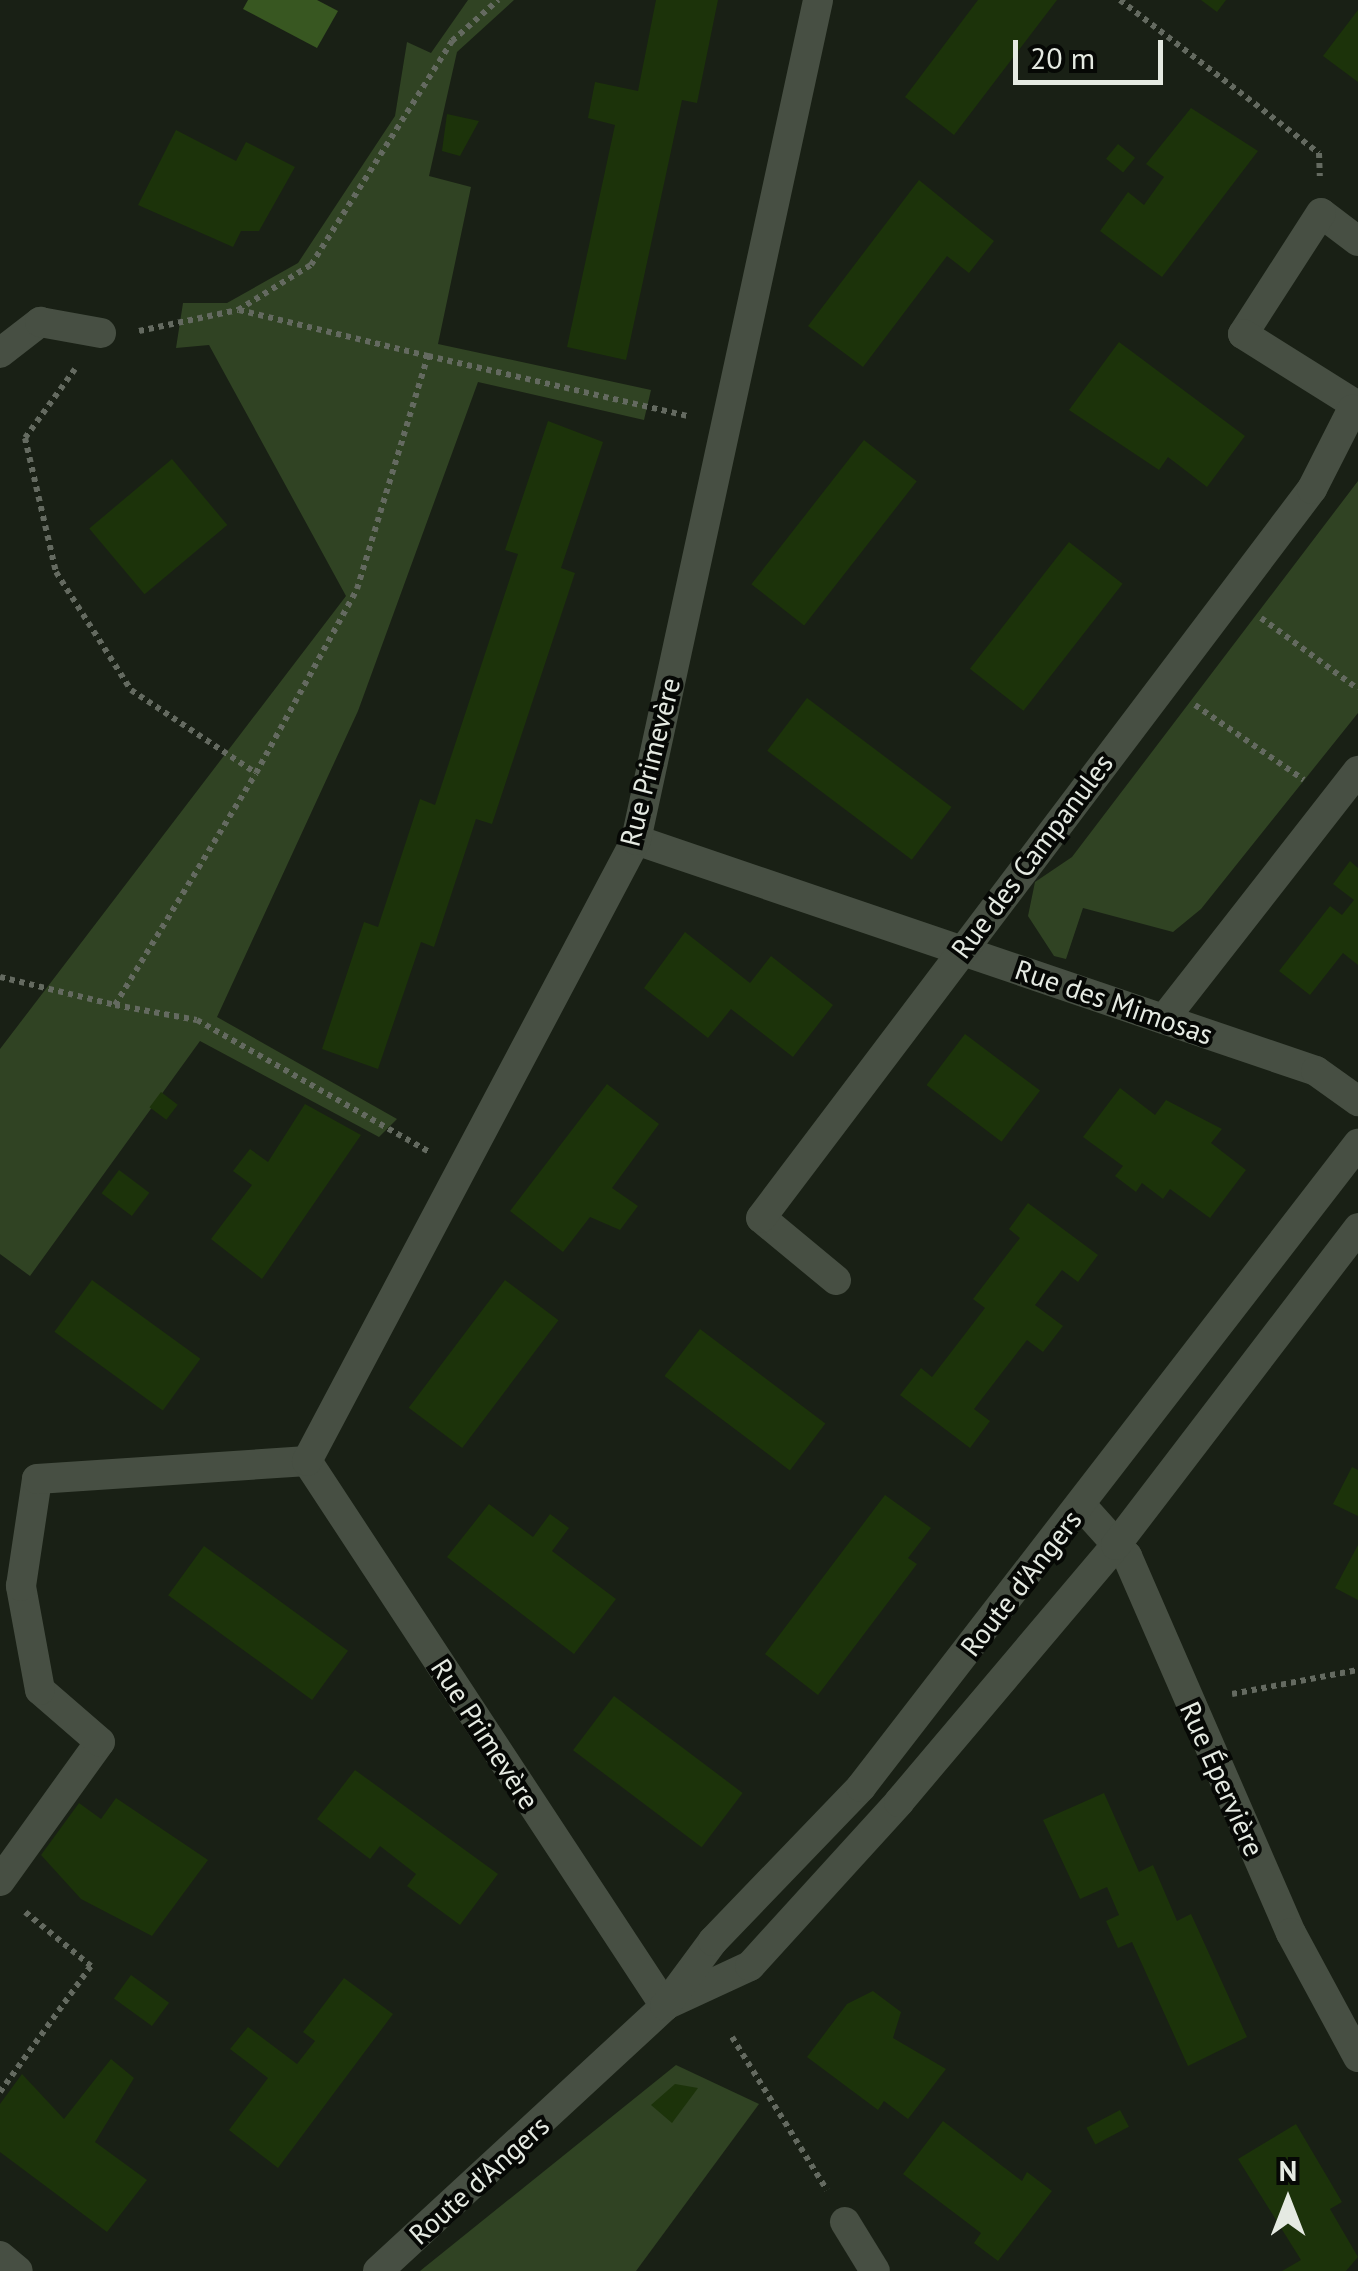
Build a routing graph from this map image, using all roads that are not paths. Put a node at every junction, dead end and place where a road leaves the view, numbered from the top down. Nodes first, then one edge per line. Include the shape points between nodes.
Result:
1 (818, 0) edge
2 (1358, 241) edge
3 (101, 332) road end
4 (0, 353) edge
5 (1355, 408) edge
6 (1358, 771) edge
7 (636, 840) junction
8 (961, 950) junction
9 (1164, 1018) junction
10 (1358, 1101) edge
11 (1358, 1144) edge
12 (1358, 1228) edge
13 (836, 1280) dead end
14 (307, 1461) junction
15 (1081, 1506) junction
16 (1116, 1545) junction
17 (5, 1889) edge
18 (665, 2006) junction
19 (1358, 2058) edge
20 (845, 2222) road end
21 (0, 2256) edge
22 (18, 2271) edge
23 (378, 2271) edge
24 (875, 2271) edge

1 - 7 street, Rue Primevère
2 - 5 street via 1321,213 1243,334
3 - 4 street via 40,322
5 - 8 street, Rue des Campanules via 1312,489
6 - 9 street
7 - 8 street, Rue des Mimosas
7 - 14 street, Rue Primevère
8 - 9 street, Rue des Mimosas
8 - 13 street, Rue des Campanules via 760,1218
9 - 10 street, Rue des Mimosas via 1316,1071
11 - 15 street, Route d'Angers
12 - 16 street, Route d'Angers
14 - 17 street via 37,1479 21,1586 40,1690 100,1742
14 - 18 street, Rue Primevère
15 - 16 street, Rue Épervière
15 - 18 street, Route d'Angers via 861,1786 713,1941
16 - 18 street, Route d'Angers via 750,1966
16 - 19 street, Rue Épervière via 1290,1933
18 - 23 street, Route d'Angers
20 - 24 street
21 - 22 street

